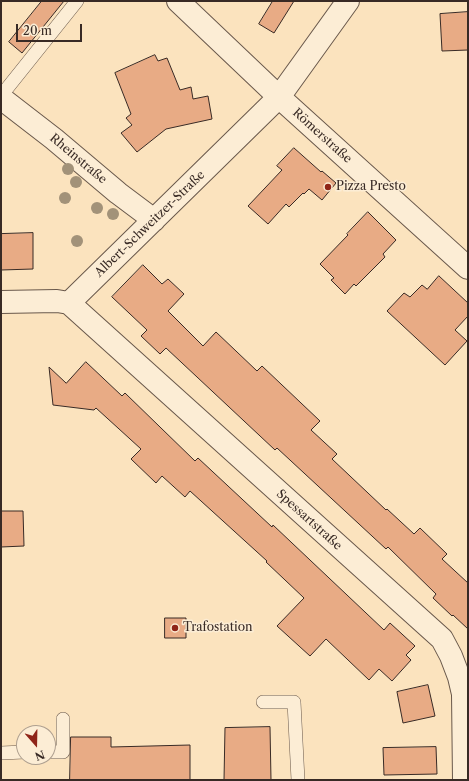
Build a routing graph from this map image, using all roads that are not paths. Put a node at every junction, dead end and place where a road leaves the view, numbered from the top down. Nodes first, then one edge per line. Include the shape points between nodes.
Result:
1 (77, 1) edge
2 (178, 1) edge
3 (348, 1) edge
4 (1, 97) edge
5 (279, 97) junction
6 (154, 220) junction
7 (468, 268) edge
8 (1, 302) edge
9 (69, 303) junction
10 (264, 702) dead end
11 (63, 719) dead end
12 (16, 752) edge
13 (56, 752) edge
14 (1, 753) edge
15 (298, 780) edge
16 (464, 780) edge

1 - 4 lane
2 - 5 street, Römerstraße
3 - 5 street, Albert-Schweitzer-Straße
4 - 6 street, Rheinstraße
5 - 6 street, Albert-Schweitzer-Straße
5 - 7 street, Römerstraße
6 - 9 street, Albert-Schweitzer-Straße
8 - 9 street
9 - 16 street, Spessartstraße via 442,640 451,656 463,694
10 - 15 lane via 294,702
11 - 13 lane via 63,752
12 - 14 lane

